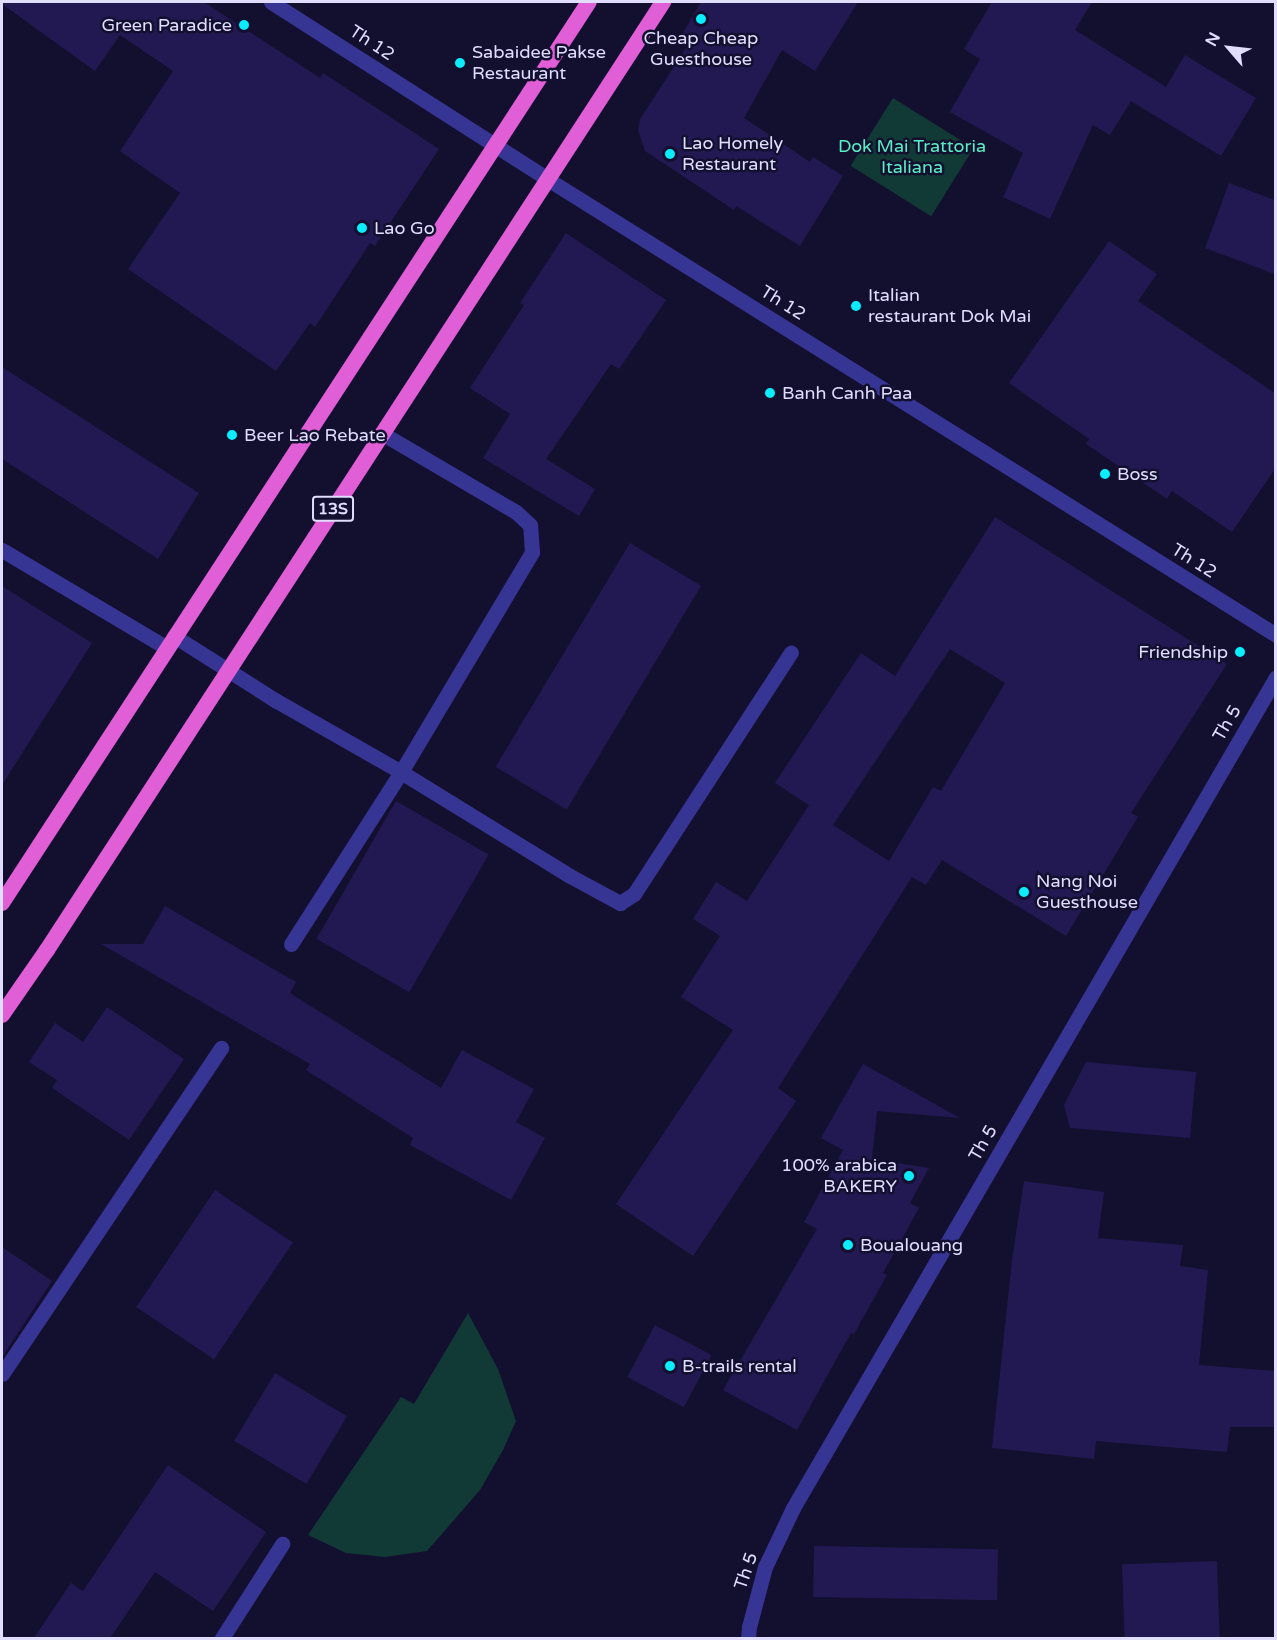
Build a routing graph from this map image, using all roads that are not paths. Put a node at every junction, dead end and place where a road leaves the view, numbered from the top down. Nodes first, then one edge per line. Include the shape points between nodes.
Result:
1 (271, 2) edge
2 (589, 2) edge
3 (663, 2) edge
4 (495, 145) junction
5 (549, 180) junction
6 (383, 434) junction
7 (2, 550) edge
8 (1275, 635) edge
9 (171, 642) junction
10 (791, 652) dead end
11 (227, 670) junction
12 (1275, 677) edge
13 (401, 772) junction
14 (2, 903) edge
15 (291, 944) dead end
16 (2, 1015) edge
17 (221, 1048) dead end
18 (2, 1374) edge
19 (282, 1544) dead end
20 (222, 1638) edge
21 (748, 1638) edge

1 - 4 street, Th 12
2 - 4 highway
3 - 5 highway, 13S
4 - 5 street, Th 12
4 - 9 highway
5 - 6 highway, 13S
5 - 8 street, Th 12
6 - 11 highway, 13S
6 - 13 street via 516,512 530,525 532,552
7 - 9 street
9 - 11 street
9 - 14 highway
10 - 13 street via 634,894 620,903
11 - 13 street
11 - 16 highway, 13S
12 - 21 street, Th 5 via 793,1508 765,1567
13 - 15 street
17 - 18 street
19 - 20 street

